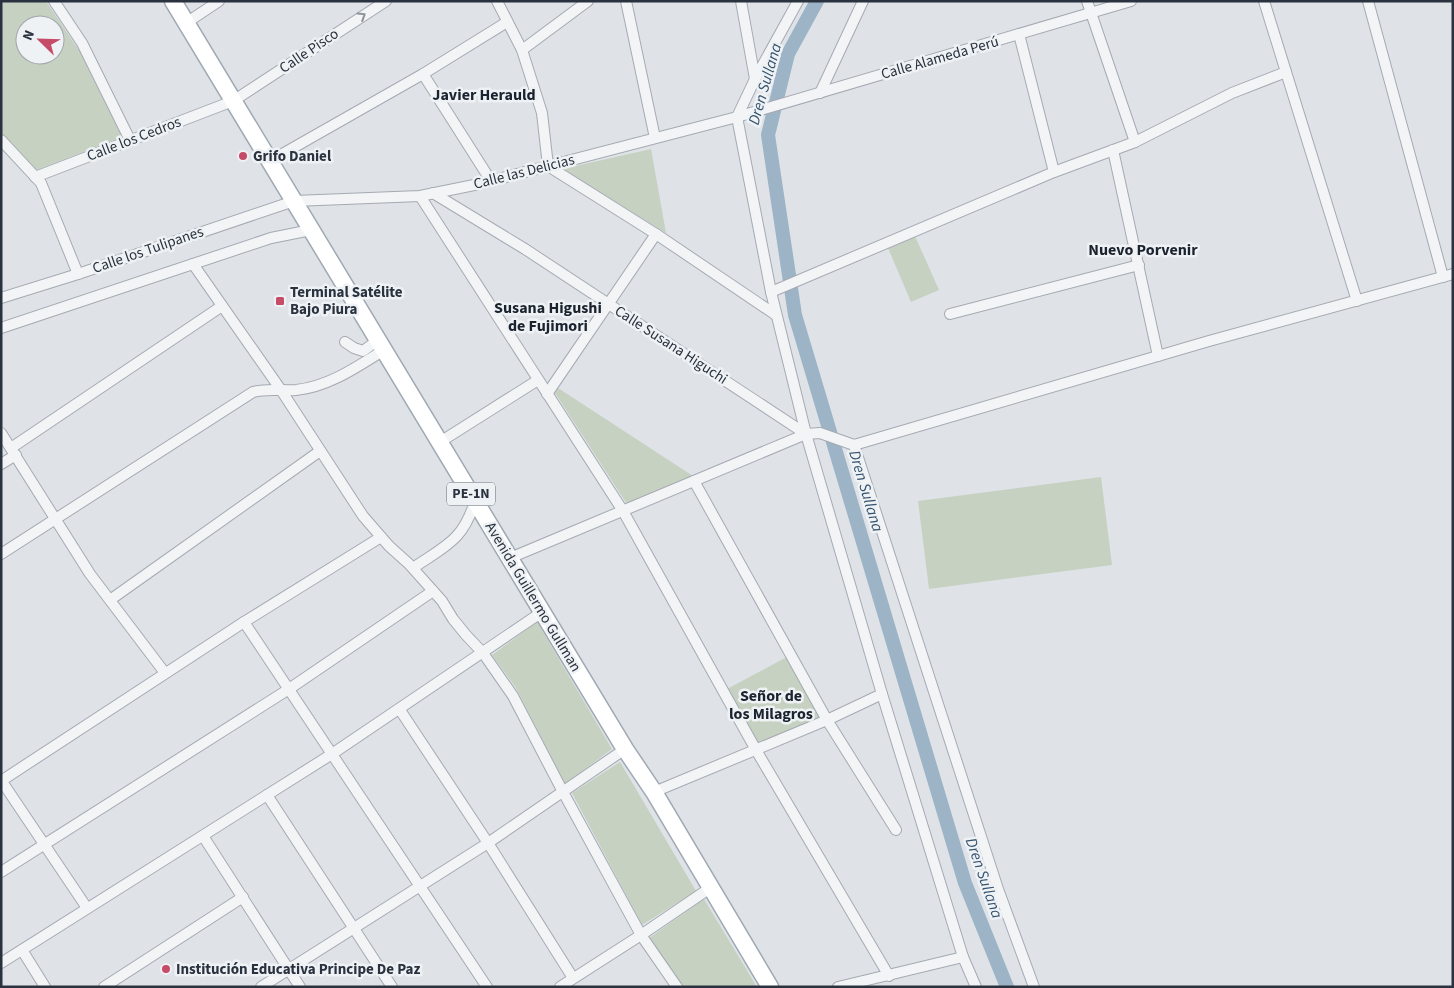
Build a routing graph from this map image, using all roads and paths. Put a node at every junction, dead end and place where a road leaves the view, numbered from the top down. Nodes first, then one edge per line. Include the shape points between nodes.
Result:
1 (54, 1) edge
2 (173, 1) edge
3 (219, 1) edge
4 (386, 1) edge
5 (496, 1) edge
6 (588, 1) edge
7 (626, 1) edge
8 (741, 1) edge
9 (798, 1) edge
10 (1087, 1) edge
11 (1131, 1) edge
12 (1264, 1) edge
13 (1368, 1) edge
14 (866, 2) edge
15 (1091, 13) junction
16 (507, 22) junction
17 (186, 23) junction
18 (1019, 34) junction
19 (522, 50) junction
20 (1286, 72) junction
21 (423, 74) junction
22 (755, 79) junction
23 (820, 93) junction
24 (233, 101) junction
25 (750, 114) joint
26 (738, 117) junction
27 (655, 138) junction
28 (1, 140) edge
29 (130, 140) junction
30 (1135, 142) junction
31 (1113, 150) junction
32 (270, 162) junction
33 (548, 166) junction
34 (1054, 172) junction
35 (35, 177) junction
36 (491, 181) junction
37 (433, 193) junction
38 (420, 196) junction
39 (294, 201) junction
40 (311, 230) junction
41 (656, 234) junction
42 (193, 264) junction
43 (1139, 265) junction
44 (78, 274) junction
45 (1448, 276) edge
46 (774, 290) junction
47 (1, 298) edge
48 (1356, 300) junction
49 (608, 304) junction
50 (222, 306) junction
51 (950, 314) dead end
52 (776, 315) junction
53 (1, 328) edge
54 (345, 342) dead end
55 (381, 345) junction
56 (1158, 356) junction
57 (538, 380) junction
58 (281, 390) junction
59 (547, 394) junction
60 (1, 433) edge
61 (806, 434) junction
62 (440, 442) junction
63 (852, 444) junction
64 (320, 451) junction
65 (13, 452) junction
66 (1, 464) edge
67 (694, 481) junction
68 (475, 501) junction
69 (623, 511) junction
70 (56, 520) junction
71 (381, 537) junction
72 (1, 554) edge
73 (510, 558) junction
74 (412, 568) junction
75 (432, 591) junction
76 (110, 600) junction
77 (542, 612) junction
78 (244, 622) junction
79 (483, 653) junction
80 (165, 673) junction
81 (289, 689) junction
82 (882, 694) junction
83 (400, 710) junction
84 (827, 720) junction
85 (625, 749) junction
86 (756, 750) junction
87 (332, 754) junction
88 (1, 781) edge
89 (563, 792) junction
90 (654, 792) junction
91 (267, 795) junction
92 (896, 830) dead end
93 (203, 836) junction
94 (488, 843) junction
95 (45, 845) junction
96 (1, 872) edge
97 (420, 886) junction
98 (710, 888) junction
99 (243, 897) junction
100 (87, 908) junction
101 (354, 928) junction
102 (641, 935) junction
103 (22, 950) junction
104 (963, 957) junction
105 (1, 963) edge
106 (289, 969) junction
107 (889, 976) junction
108 (573, 978) junction
109 (45, 987) edge
110 (104, 987) edge
111 (261, 987) edge
112 (300, 987) edge
113 (392, 987) edge
114 (487, 987) edge
115 (560, 987) edge
116 (677, 987) edge
117 (770, 987) edge
118 (838, 987) edge
119 (976, 987) edge
120 (1034, 987) edge

1 - 29 street via 82,42
2 - 17 main road, Avenida Guillermo Gullman / PE-1N
3 - 17 street
24 -> 4 street, Calle Pisco
5 - 16 street
6 - 19 street
7 - 27 street
8 - 22 street
9 - 22 street
10 - 15 street
11 - 15 street, Calle Alameda Perú
12 - 20 street
13 - 45 street
14 - 23 street
15 - 18 street, Calle Alameda Perú
15 - 30 street
16 - 19 street
16 - 21 street
17 - 24 main road, Avenida Guillermo Gullman / PE-1N
18 - 23 street, Calle Alameda Perú
18 - 34 street
19 - 33 street via 542,113
20 - 30 street via 1232,93
20 - 48 street
21 - 32 street
21 - 36 street
22 - 26 street
23 - 25 street, Calle Alameda Perú
24 - 29 street, Calle los Cedros
24 - 32 main road, Avenida Guillermo Gullman / PE-1N
25 - 26 street, Calle las Delicias
26 - 27 street, Calle las Delicias
26 - 46 street
27 - 33 street, Calle las Delicias
28 - 35 street
29 - 35 street, Calle los Cedros
30 - 31 street
31 - 34 street
31 - 43 street
32 - 39 main road, Avenida Guillermo Gullman / PE-1N
33 - 36 street, Calle las Delicias
33 - 41 street
34 - 46 street
35 - 44 street via 41,183
36 - 37 street, Calle las Delicias
37 - 38 street, Calle las Delicias
37 - 49 street, Calle Susana Higuchi
38 - 39 street, Calle las Delicias
38 - 57 street
39 - 40 main road, Avenida Guillermo Gullman / PE-1N
39 - 44 street, Calle los Tulipanes
40 - 42 street via 271,238
40 - 55 main road, Avenida Guillermo Gullman / PE-1N
41 - 49 street
41 - 52 street
42 - 50 street
42 - 53 street
43 - 51 street
43 - 56 street
44 - 47 street, Calle los Tulipanes
45 - 48 street
46 - 52 street
48 - 56 street
49 - 59 street
49 - 61 street, Calle Susana Higuchi
50 - 58 street
50 - 65 street
52 - 61 street
54 - 55 street via 363,351
55 - 58 street via 353,369 324,383
55 - 62 main road, Avenida Guillermo Gullman / PE-1N
56 - 63 street
57 - 59 street
57 - 62 street
58 - 64 street
58 - 70 street via 253,392
59 - 69 street
60 - 65 street
61 - 63 street via 820,433
61 - 67 street
61 - 82 street
62 - 68 main road, Avenida Guillermo Gullman / PE-1N
63 - 120 street via 998,889
64 - 71 street via 363,516
64 - 76 street
65 - 66 street
65 - 70 street
67 - 69 street
67 - 84 street
68 - 73 main road, Avenida Guillermo Gullman / PE-1N
68 - 74 street via 467,524 454,540
69 - 73 street
69 - 86 street
70 - 72 street
70 - 76 street
71 - 74 street
71 - 78 street
73 - 77 main road, Avenida Guillermo Gullman / PE-1N
74 - 75 street
75 - 79 street
75 - 81 street
76 - 80 street
77 - 79 street
77 - 85 main road, Avenida Guillermo Gullman / PE-1N
78 - 80 street
78 - 81 street
79 - 83 street
79 - 89 street via 514,696
80 - 88 street
81 - 87 street
81 - 95 street
82 - 84 street
82 - 104 street
83 - 87 street
83 - 94 street
84 - 86 street
84 - 92 street
85 - 89 street
85 - 90 main road, Avenida Guillermo Gullman / PE-1N
86 - 90 street
86 - 107 street
87 - 91 street
87 - 97 street
88 - 95 street
89 - 94 street
89 - 102 street
90 - 98 main road, Avenida Guillermo Gullman / PE-1N
91 - 93 street
91 - 101 street
93 - 99 street
93 - 100 street
94 - 97 street
94 - 108 street
95 - 96 street
95 - 100 street
97 - 101 street
97 - 114 street
98 - 102 street
98 - 117 main road, Avenida Guillermo Gullman / PE-1N
99 - 106 street
99 - 110 street
100 - 103 street
101 - 106 street
101 - 113 street
102 - 108 street
102 - 116 street
103 - 105 street
103 - 109 street
104 - 107 street
104 - 119 street
106 - 111 street
106 - 112 street
107 - 118 street
108 - 115 street

